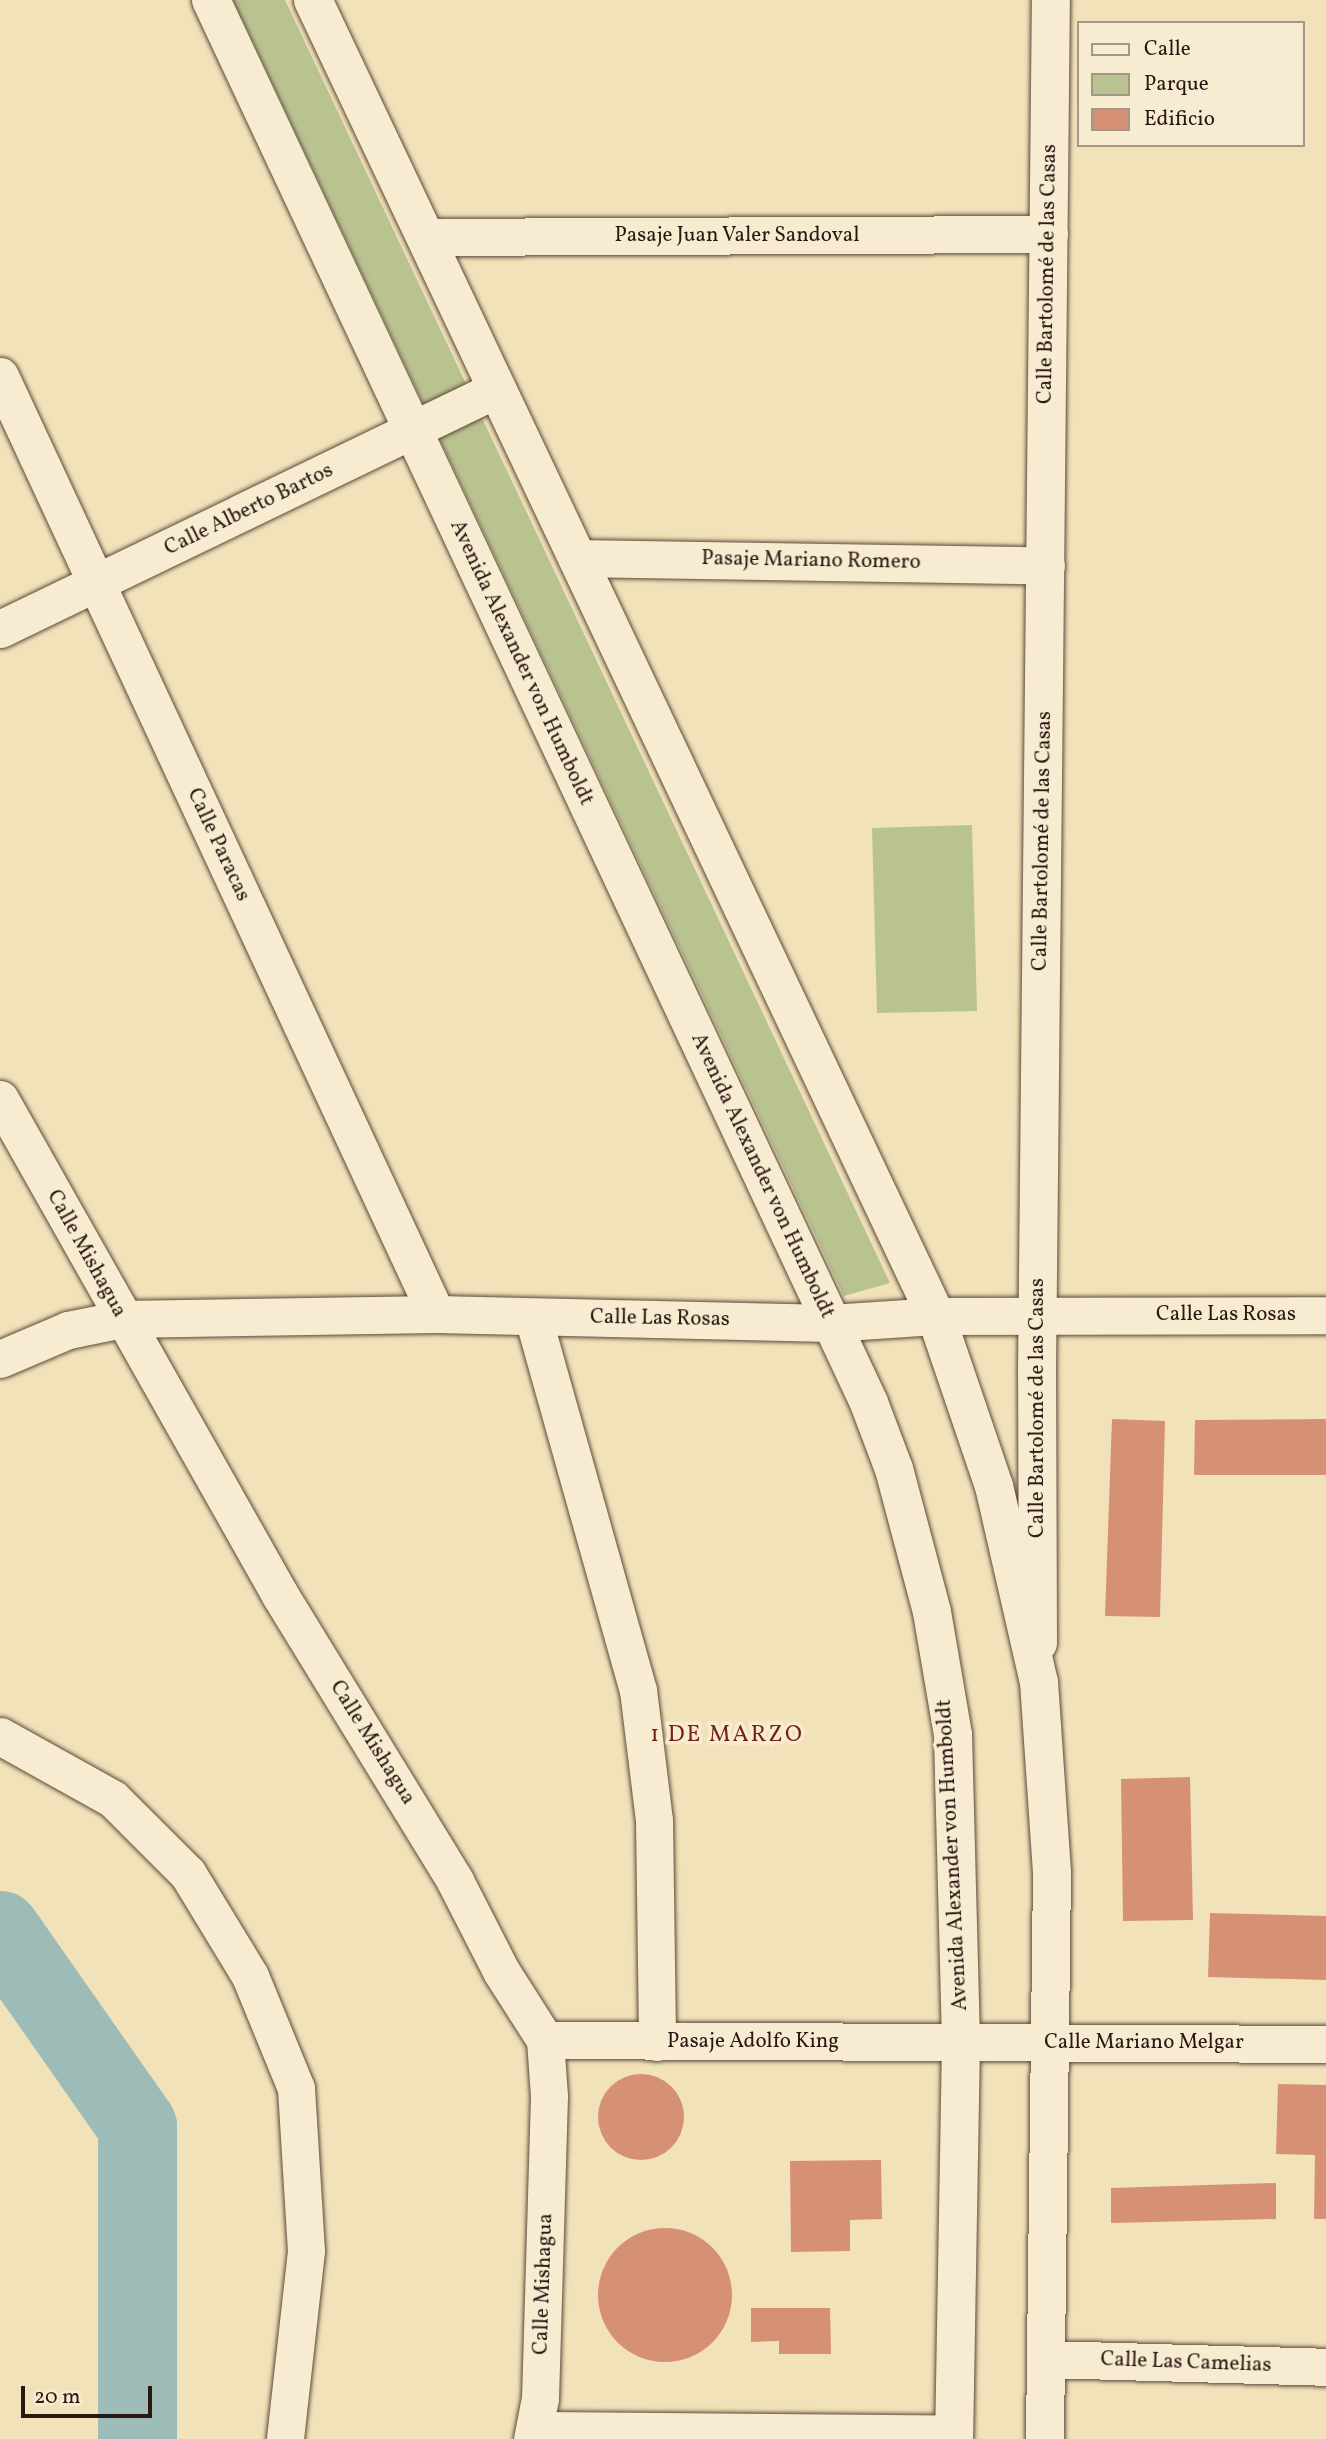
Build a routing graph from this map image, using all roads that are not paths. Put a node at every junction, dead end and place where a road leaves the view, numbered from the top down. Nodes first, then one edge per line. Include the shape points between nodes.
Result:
1 (211, 0) edge
2 (313, 0) edge
3 (1051, 0) edge
4 (1049, 234) junction
5 (425, 237) junction
6 (0, 376) edge
7 (498, 389) junction
8 (412, 430) junction
9 (577, 558) junction
10 (1046, 565) junction
11 (97, 584) junction
12 (0, 628) edge
13 (0, 1099) edge
14 (436, 1314) junction
15 (1038, 1315) junction
16 (1326, 1315) edge
17 (936, 1316) junction
18 (533, 1317) junction
19 (122, 1319) junction
20 (830, 1323) junction
21 (0, 1359) edge
22 (1039, 1682) junction
23 (0, 1736) edge
24 (545, 2040) junction
25 (657, 2042) junction
26 (961, 2042) junction
27 (1053, 2042) junction
28 (1326, 2044) edge
29 (1046, 2359) junction
30 (1326, 2367) edge
31 (533, 2435) edge
32 (954, 2436) edge
33 (285, 2439) edge
34 (1045, 2439) edge

1 - 8 main road, Avenida Alexander von Humboldt
2 - 5 main road
3 - 4 main road, Calle Bartolomé de las Casas
4 - 5 street, Pasaje Juan Valer Sandoval
4 - 10 main road, Calle Bartolomé de las Casas
5 - 7 main road
6 - 11 street, Calle Paracas
7 - 8 street, Calle Alberto Bartos
7 - 9 main road
8 - 11 street, Calle Alberto Bartos
8 - 20 main road, Avenida Alexander von Humboldt
9 - 10 street, Pasaje Mariano Romero
9 - 17 main road
10 - 15 main road, Calle Bartolomé de las Casas
11 - 12 street, Calle Alberto Bartos
11 - 14 street, Calle Paracas
13 - 19 street, Calle Mishagua
14 - 18 street, Calle Las Rosas
14 - 19 street, Calle Las Rosas
15 - 16 street, Calle Las Rosas
15 - 17 street, Calle Las Rosas
15 - 22 main road, Calle Bartolomé de las Casas
17 - 20 street, Calle Las Rosas
17 - 22 main road via 1010,1544
18 - 20 street, Calle Las Rosas
18 - 25 street via 638,1690 654,1820
19 - 21 street, Calle Las Rosas via 68,1330
19 - 24 street, Calle Mishagua
20 - 26 main road, Avenida Alexander von Humboldt via 894,1469 944,1671 953,1735
22 - 27 main road via 1052,1872
23 - 33 street via 113,1799 188,1874 250,1976 296,2088 306,2251
24 - 25 street, Pasaje Adolfo King
24 - 31 street, Calle Mishagua via 549,2096 544,2274 540,2398
25 - 26 street, Pasaje Adolfo King
26 - 27 street, Calle Mariano Melgar
26 - 32 main road, Avenida Alexander von Humboldt
27 - 28 street, Calle Mariano Melgar
27 - 29 main road
29 - 30 street, Calle Las Camelias
29 - 34 main road
31 - 32 street

